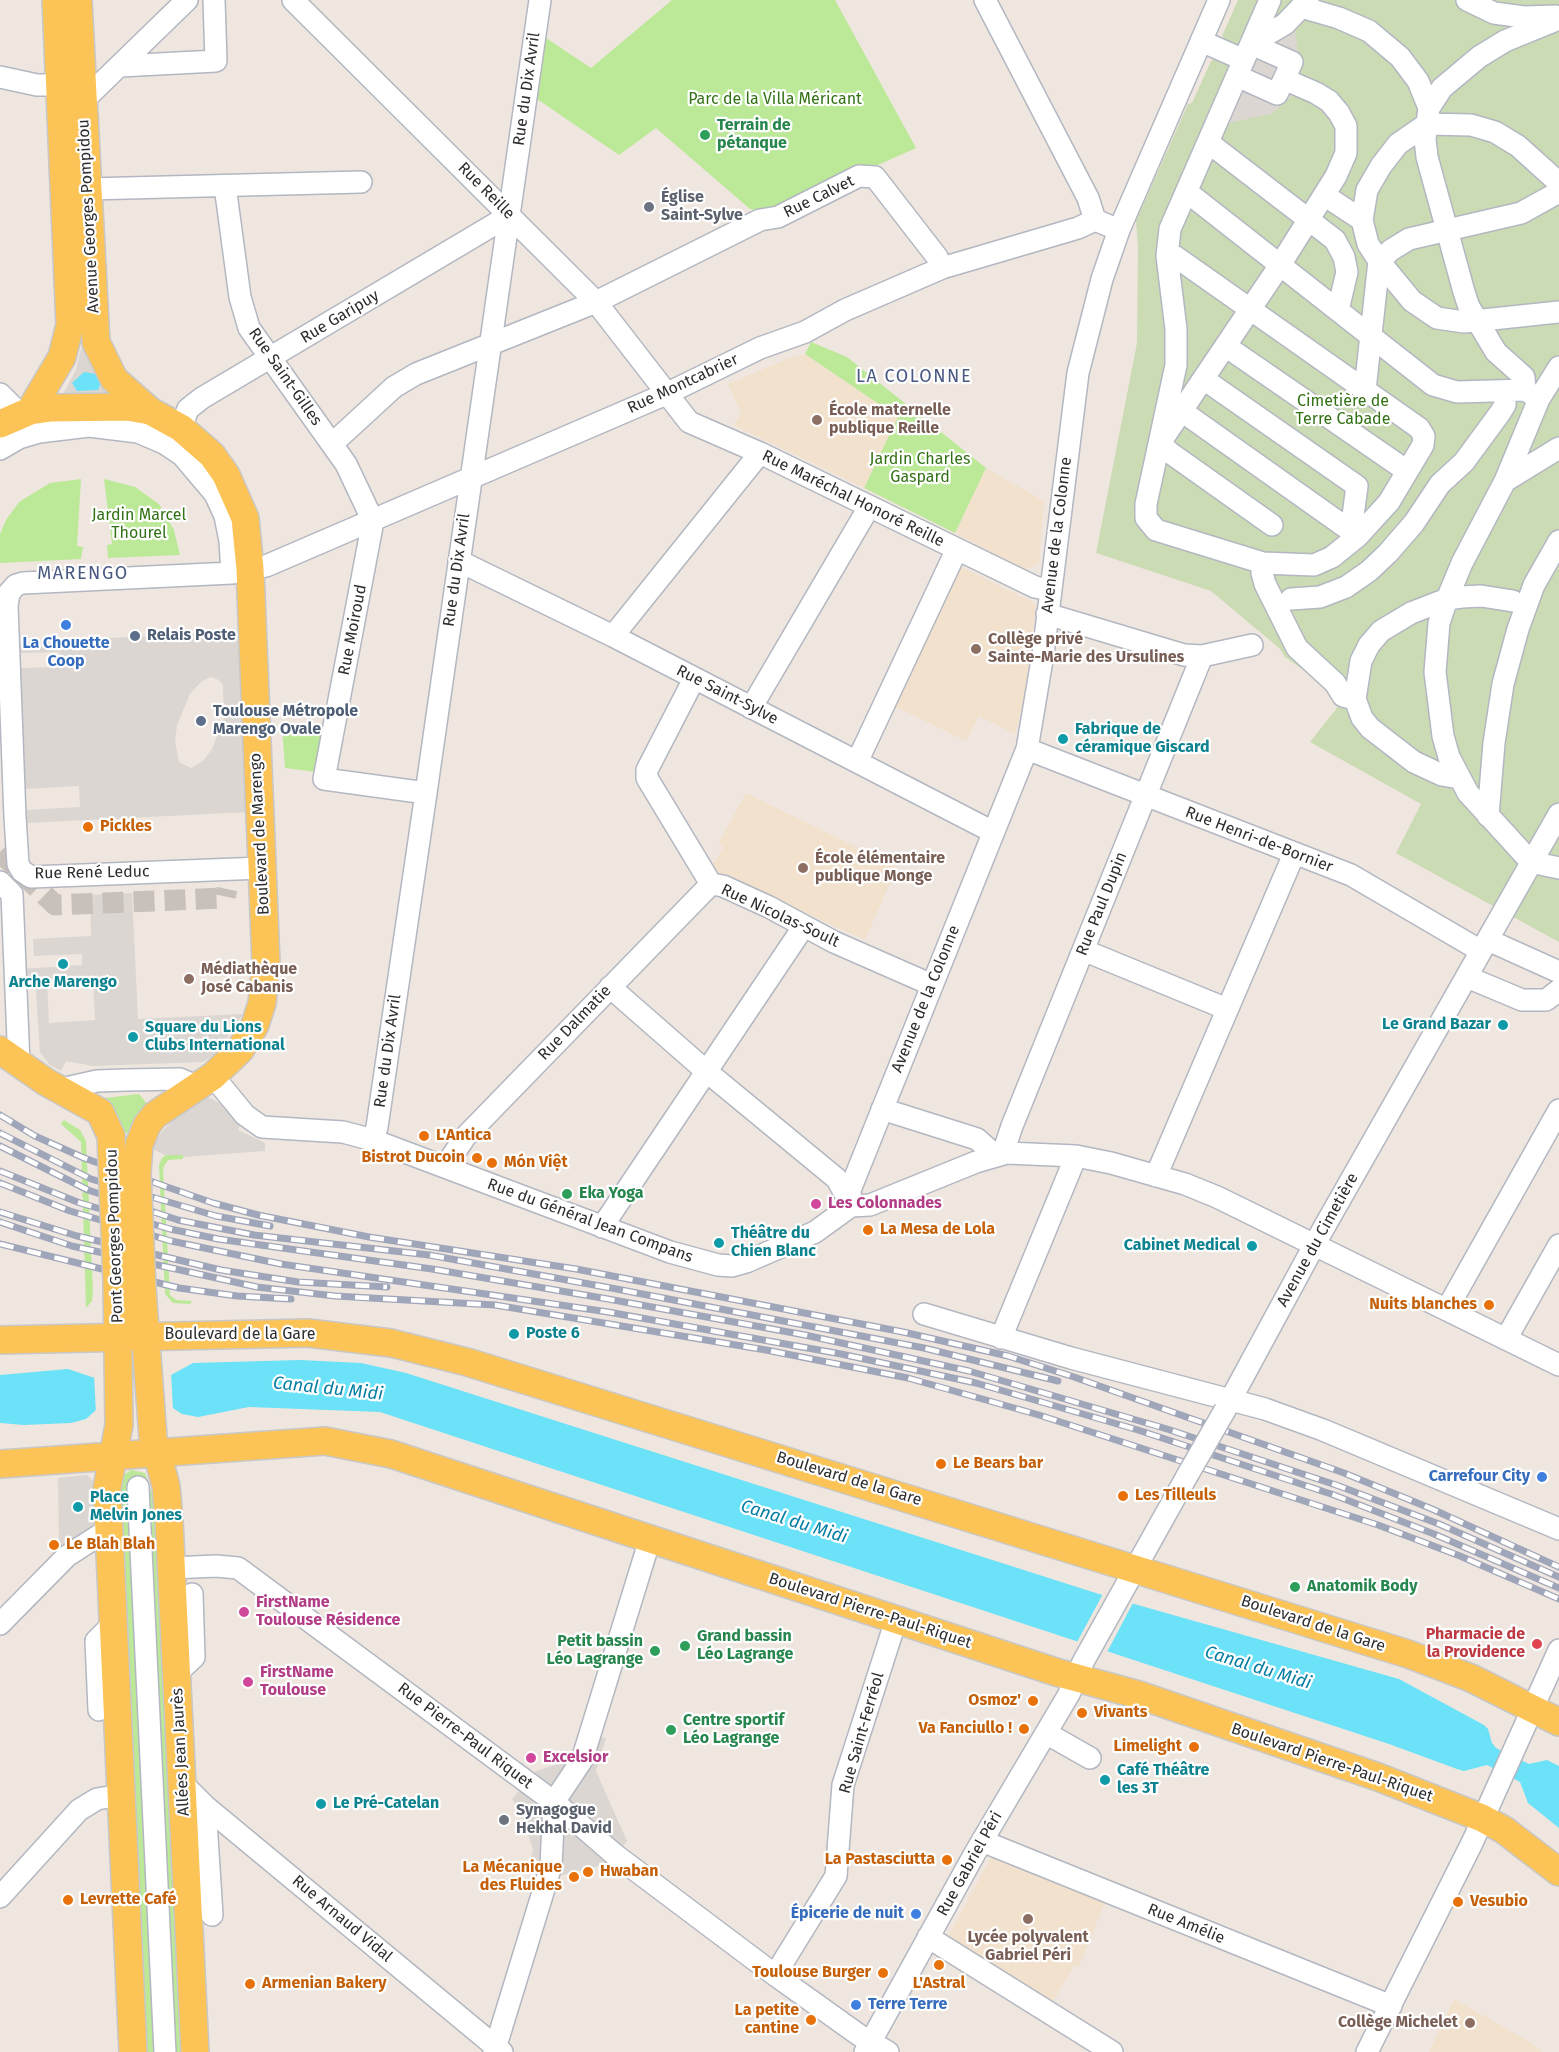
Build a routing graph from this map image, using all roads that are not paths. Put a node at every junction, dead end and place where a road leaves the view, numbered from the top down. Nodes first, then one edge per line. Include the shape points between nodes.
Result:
1 (56, 0) edge
2 (78, 0) edge
3 (187, 0) edge
4 (214, 0) edge
5 (293, 0) edge
6 (540, 0) edge
7 (985, 0) edge
8 (1219, 0) edge
9 (1269, 0) edge
10 (1467, 0) edge
11 (1304, 4) edge
12 (1559, 18) edge
13 (1201, 41) junction
14 (1244, 60) junction
15 (120, 66) junction
16 (0, 77) edge
17 (1284, 79) junction
18 (61, 85) junction
19 (84, 99) junction
20 (1428, 116) junction
21 (1209, 142) junction
22 (361, 182) dead end
23 (1559, 183) edge
24 (225, 186) junction
25 (88, 189) junction
26 (1186, 192) junction
27 (1559, 192) edge
28 (1324, 195) junction
29 (510, 215) junction
30 (1095, 220) junction
31 (1310, 220) junction
32 (1362, 220) junction
33 (1119, 230) junction
34 (1445, 231) junction
35 (1167, 256) junction
36 (1379, 261) junction
37 (1280, 265) junction
38 (942, 268) junction
39 (596, 302) junction
40 (1251, 310) junction
41 (1338, 310) junction
42 (1559, 312) edge
43 (1477, 321) junction
44 (1372, 336) junction
45 (489, 345) junction
46 (1227, 347) junction
47 (270, 359) junction
48 (1559, 367) edge
49 (1205, 380) junction
50 (1365, 390) junction
51 (1523, 393) junction
52 (0, 394) edge
53 (666, 394) junction
54 (150, 411) junction
55 (1183, 412) junction
56 (17, 416) edge
57 (181, 428) junction
58 (1522, 439) junction
59 (1160, 443) junction
60 (332, 444) junction
61 (0, 449) edge
62 (1554, 451) edge
63 (760, 453) junction
64 (1407, 471) junction
65 (470, 478) junction
66 (1505, 481) junction
67 (869, 507) junction
68 (373, 521) junction
69 (1272, 525) dead end
70 (1354, 533) junction
71 (1559, 541) edge
72 (957, 549) junction
73 (459, 561) junction
74 (1263, 563) junction
75 (241, 571) junction
76 (1050, 590) junction
77 (4, 593) edge
78 (1291, 599) dead end
79 (1447, 599) junction
80 (1514, 602) dead end
81 (1047, 614) junction
82 (613, 636) junction
83 (1252, 645) dead end
84 (1202, 656) junction
85 (694, 679) junction
86 (1355, 699) junction
87 (751, 708) junction
88 (1027, 749) junction
89 (856, 762) junction
90 (1459, 778) junction
91 (426, 793) junction
92 (1146, 796) junction
93 (1559, 814) edge
94 (1488, 816) junction
95 (993, 832) junction
96 (1294, 854) junction
97 (1531, 862) junction
98 (262, 868) junction
99 (1559, 868) edge
100 (0, 882) edge
101 (711, 884) junction
102 (804, 926) junction
103 (7, 936) edge
104 (1485, 945) junction
105 (1083, 950) junction
106 (1559, 972) edge
107 (1467, 977) junction
108 (932, 985) junction
109 (610, 987) junction
110 (1559, 990) edge
111 (1227, 1009) junction
112 (9, 1057) edge
113 (706, 1071) junction
114 (204, 1081) junction
115 (61, 1089) junction
116 (882, 1109) junction
117 (1559, 1110) edge
118 (373, 1140) junction
119 (140, 1145) joint
120 (1002, 1155) junction
121 (1076, 1156) junction
122 (445, 1167) junction
123 (1156, 1176) junction
124 (851, 1206) junction
125 (602, 1227) junction
126 (1314, 1245) junction
127 (1559, 1245) edge
128 (130, 1285) junction
129 (1447, 1309) junction
130 (924, 1314) dead end
131 (131, 1336) junction
132 (1001, 1338) junction
133 (1506, 1339) junction
134 (0, 1340) edge
135 (1559, 1365) edge
136 (1228, 1405) junction
137 (157, 1453) junction
138 (115, 1456) junction
139 (0, 1464) edge
140 (138, 1487) dead end
141 (109, 1529) junction
142 (1559, 1529) edge
143 (650, 1539) junction
144 (172, 1568) junction
145 (1131, 1576) junction
146 (192, 1594) dead end
147 (896, 1620) junction
148 (114, 1623) junction
149 (0, 1624) edge
150 (1559, 1650) edge
151 (1080, 1669) junction
152 (177, 1673) junction
153 (99, 1710) dead end
154 (1528, 1717) junction
155 (1559, 1722) edge
156 (1046, 1733) junction
157 (1090, 1758) dead end
158 (183, 1784) junction
159 (121, 1795) junction
160 (554, 1802) junction
161 (205, 1806) junction
162 (1482, 1818) junction
163 (982, 1841) junction
164 (1559, 1872) edge
165 (0, 1897) edge
166 (212, 1916) dead end
167 (928, 1937) junction
168 (775, 1975) junction
169 (1390, 2006) junction
170 (875, 2048) edge
171 (497, 2050) edge
172 (133, 2052) edge
173 (165, 2052) edge
174 (195, 2052) edge
175 (1112, 2052) edge
176 (1367, 2052) edge

1 - 18 main road, Avenue Georges Pompidou
2 - 19 main road, Avenue Georges Pompidou
3 - 15 street
4 - 15 street via 216,61
5 - 29 street, Rue Reille
6 - 29 street, Rue du Dix Avril
7 - 30 street via 1088,198
8 - 13 street, Avenue de la Colonne
9 - 14 street
10 - 12 street via 1494,13
11 - 14 street
11 - 20 street via 1380,38 1409,68
12 - 20 street via 1479,57 1450,80
13 - 14 street
13 - 33 street, Avenue de la Colonne
14 - 17 street via 1277,94
14 - 17 street via 1292,62
14 - 21 street
15 - 19 street
16 - 18 street via 37,86
17 - 28 street via 1329,101 1346,126 1346,153
18 - 56 main road, Avenue Georges Pompidou via 70,325 62,357
19 - 25 main road, Avenue Georges Pompidou
20 - 23 street via 1495,132 1518,146
20 - 32 street via 1381,166 1367,190
20 - 34 street via 1427,157
21 - 26 street
21 - 31 street
22 - 24 street
24 - 25 street
24 - 47 street, Rue Saint-Gilles via 240,297 249,328
25 - 54 main road, Avenue Georges Pompidou via 96,342 114,379
26 - 35 street via 1170,229
26 - 37 street
27 - 34 street via 1521,213
28 - 31 street
28 - 32 street
29 - 39 street, Rue Reille
29 - 45 street, Rue du Dix Avril
29 - 47 street, Rue Garipuy
30 - 33 street
30 - 38 street, Rue Montcabrier
31 - 37 street
31 - 41 street via 1335,240 1344,257 1347,272
32 - 36 street via 1368,244
33 - 76 street, Avenue de la Colonne via 1077,373
34 - 36 street via 1409,239
34 - 43 street
35 - 40 street via 1176,257
35 - 59 street via 1176,365
36 - 43 street via 1402,291 1426,313 1449,322
36 - 44 street
37 - 40 street
37 - 41 street
38 - 39 street, Rue Calvet via 875,177 868,175 778,217 760,220
38 - 53 street, Rue Montcabrier
39 - 45 street
39 - 53 street, Rue Reille
40 - 46 street
40 - 50 street
41 - 44 street
42 - 43 street
43 - 51 street via 1496,352 1524,377
44 - 50 street
44 - 51 street via 1440,389
45 - 60 street via 394,387
45 - 65 street, Rue du Dix Avril
46 - 49 street
46 - 64 street
47 - 57 street, Rue Garipuy via 202,398 188,409
47 - 60 street, Rue Saint-Gilles
48 - 51 street
49 - 55 street
49 - 70 street via 1357,486
50 - 64 street via 1419,428 1424,436 1423,445
51 - 58 street
51 - 78 street via 1504,405 1464,462 1446,478 1414,523 1369,571 1346,587 1320,597
52 - 56 street
53 - 63 street, Rue Maréchal Honoré Reille via 689,422
53 - 65 street, Rue Montcabrier
54 - 56 main road, Boulevard de Marengo via 127,407 51,408
54 - 57 main road, Boulevard de Marengo
55 - 59 street
55 - 70 street
57 - 75 main road, Boulevard de Marengo via 212,455 237,496 245,518
58 - 62 street
58 - 66 street
59 - 69 street
59 - 74 street via 1146,504 1146,518 1152,527
60 - 68 street, Rue Saint-Gilles
61 - 75 street via 39,432 78,426 138,432 164,443 182,455 215,494
62 - 66 street
63 - 67 street, Rue Maréchal Honoré Reille
63 - 82 street
64 - 70 street via 1389,502
65 - 68 street, Rue Montcabrier
65 - 73 street, Rue du Dix Avril
66 - 79 street
67 - 72 street, Rue Maréchal Honoré Reille
67 - 87 street
68 - 75 street, Rue Montcabrier via 266,566
68 - 91 street, Rue Moiroud via 324,779
70 - 74 street via 1332,557 1314,565
71 - 94 street via 1534,585 1503,684
72 - 76 street, Rue Maréchal Honoré Reille via 1035,587
72 - 89 street
73 - 82 street, Rue Saint-Sylve
73 - 91 street, Rue du Dix Avril
74 - 86 street via 1265,584 1297,648 1335,683 1343,696
75 - 77 street, Rue René Leduc via 23,583
75 - 98 main road, Boulevard de Marengo
76 - 81 street, Avenue de la Colonne
77 - 98 street, Rue René Leduc via 18,864 22,871 31,877 230,879
79 - 80 street via 1481,596
79 - 86 street via 1411,613 1387,626 1375,638 1361,661
79 - 90 street via 1439,623 1436,693 1443,736
81 - 84 street via 1184,655
81 - 88 street, Avenue de la Colonne
82 - 85 street, Rue Saint-Sylve
83 - 84 street
84 - 92 street, Rue Paul Dupin
85 - 87 street, Rue Saint-Sylve
85 - 101 street, Rue Nicolas-Soult via 647,770 647,778
86 - 90 street via 1362,718 1391,747 1428,769
87 - 89 street, Rue Saint-Sylve
88 - 92 street, Rue Henri-de-Bornier
88 - 95 street, Avenue de la Colonne
89 - 95 street, Rue Saint-Sylve
90 - 94 street
91 - 118 street, Rue du Dix Avril
92 - 96 street, Rue Henri-de-Bornier
92 - 105 street, Rue Paul Dupin
93 - 97 street, Avenue du Cimetière
94 - 97 street
95 - 108 street, Avenue de la Colonne
96 - 104 street, Rue Henri-de-Bornier via 1351,875
96 - 111 street
97 - 99 street
97 - 104 street, Avenue du Cimetière
98 - 114 main road, Boulevard de Marengo via 266,963 262,1003 240,1050
100 - 103 street via 12,894
101 - 102 street, Rue Nicolas-Soult via 751,898
101 - 109 street, Rue Dalmatie
102 - 108 street, Rue Nicolas-Soult
102 - 113 street
103 - 112 street
104 - 106 street, Rue Henri-de-Bornier
104 - 107 street, Avenue du Cimetière
105 - 111 street
105 - 120 street, Rue Paul Dupin
107 - 110 street via 1522,1000 1546,1000
107 - 126 street, Avenue du Cimetière
108 - 116 street, Avenue de la Colonne
109 - 113 street
109 - 122 street, Rue Dalmatie via 465,1137
111 - 123 street
112 - 115 main road
113 - 124 street via 837,1179
113 - 125 street
114 - 115 street via 97,1081
114 - 118 street, Rue du Général Jean Compans via 262,1127 344,1132
114 - 119 main road, Boulevard de Marengo via 155,1115
115 - 128 main road, Pont Georges Pompidou, bridge via 100,1112 111,1136
116 - 120 street via 977,1139
116 - 124 street, Avenue de la Colonne via 850,1190
117 - 129 street
118 - 122 street, Rue du Général Jean Compans
119 - 128 main road, Pont Georges Pompidou, bridge
120 - 121 street, Rue du Général Jean Compans
120 - 124 street, Rue du Général Jean Compans via 870,1205
121 - 123 street, Rue du Général Jean Compans
121 - 132 street
122 - 125 street, Rue du Général Jean Compans
123 - 126 street, Rue du Général Jean Compans via 1217,1197
124 - 125 street, Rue du Général Jean Compans via 815,1232 732,1266 699,1262
126 - 129 street, Rue du Général Jean Compans
126 - 136 street, Avenue du Cimetière
127 - 133 street
128 - 131 main road, Pont Georges Pompidou
129 - 133 street, Rue du Général Jean Compans
130 - 132 street
131 - 134 main road, Boulevard de la Gare
131 - 137 main road, Allées Jean Jaurès via 147,1362
131 - 138 main road via 118,1364
131 - 145 main road, Boulevard de la Gare via 308,1333 402,1346 467,1362
132 - 136 street
133 - 135 street, Rue du Général Jean Compans
136 - 142 street via 1264,1409 1323,1430
136 - 145 street, Avenue du Cimetière, bridge
137 - 138 main road, Boulevard Pierre-Paul-Riquet
137 - 143 main road, Boulevard Pierre-Paul-Riquet via 294,1442 358,1446
137 - 144 main road, Allées Jean Jaurès via 166,1486
138 - 139 main road, Boulevard Pierre-Paul-Riquet
138 - 141 main road via 107,1488
140 - 173 street, Allées Jean Jaurès
141 - 148 main road
141 - 149 street via 67,1556
143 - 147 main road, Boulevard Pierre-Paul-Riquet
143 - 160 street via 582,1760
144 - 152 main road, Allées Jean Jaurès
144 - 160 street, Rue Pierre-Paul Riquet via 238,1568
145 - 151 street, Avenue du Cimetière
145 - 154 main road, Boulevard de la Gare via 1408,1654 1471,1678
146 - 152 street via 194,1658
147 - 151 main road, Boulevard Pierre-Paul-Riquet
147 - 168 street, Rue Saint-Ferréol via 843,1785 836,1876
148 - 153 street via 96,1641
148 - 159 main road
150 - 154 street
151 - 156 street, Rue Gabriel Péri
151 - 162 main road, Boulevard Pierre-Paul-Riquet via 1139,1695 1378,1777
152 - 158 main road, Allées Jean Jaurès
154 - 155 main road, Boulevard de la Gare
154 - 162 street
156 - 157 street
156 - 163 street, Rue Gabriel Péri
158 - 161 street, Rue Arnaud Vidal
158 - 174 main road, Allées Jean Jaurès
159 - 165 street via 97,1799 79,1810
159 - 172 main road
160 - 168 street, Rue Pierre-Paul Riquet via 614,1854
160 - 171 street via 550,1866
161 - 166 street
161 - 171 street, Rue Arnaud Vidal
162 - 164 main road, Boulevard Pierre-Paul-Riquet
162 - 169 street
163 - 167 street, Rue Gabriel Péri
163 - 169 street, Rue Amélie
167 - 170 street, Rue Gabriel Péri
167 - 175 street
168 - 170 street, Rue Pierre-Paul Riquet
169 - 176 street

